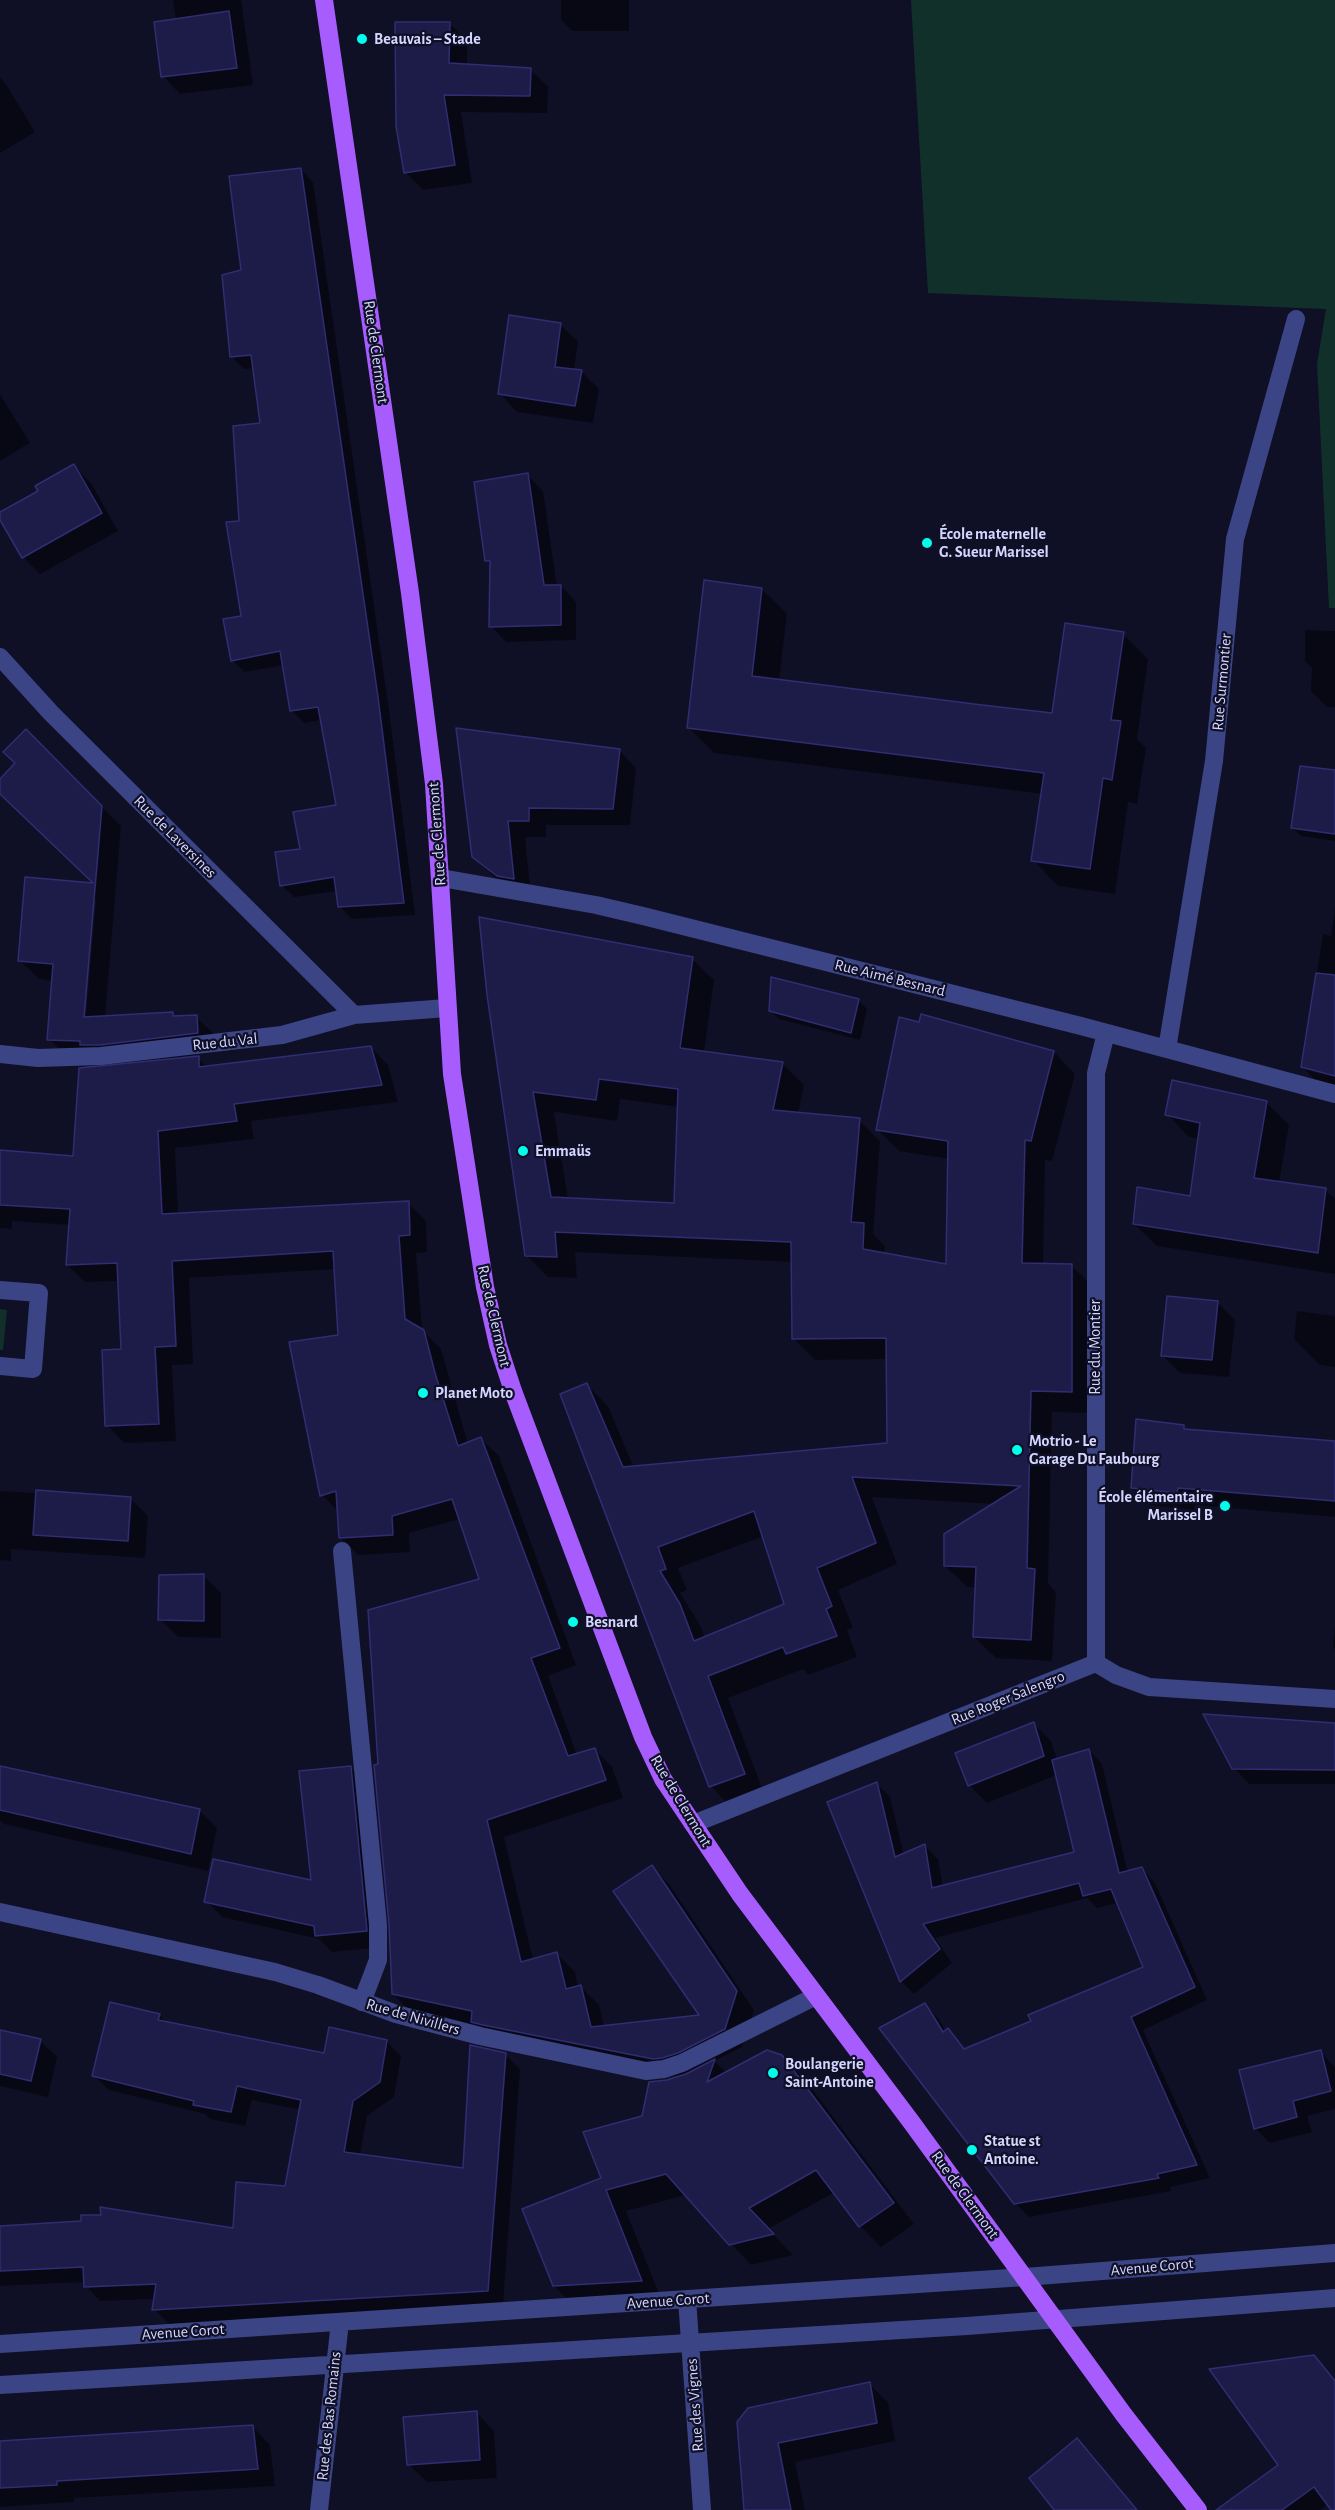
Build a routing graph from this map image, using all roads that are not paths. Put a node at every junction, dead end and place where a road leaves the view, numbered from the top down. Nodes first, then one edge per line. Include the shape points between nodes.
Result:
1 (324, 0) edge
2 (1296, 319) dead end
3 (0, 657) edge
4 (441, 878) junction
5 (447, 1008) junction
6 (354, 1015) junction
7 (1106, 1033) junction
8 (1167, 1049) junction
9 (0, 1054) edge
10 (1335, 1094) edge
11 (0, 1290) edge
12 (0, 1366) edge
13 (342, 1551) dead end
14 (1096, 1663) junction
15 (1335, 1699) edge
16 (693, 1824) junction
17 (0, 1912) edge
18 (816, 1996) junction
19 (362, 2002) junction
20 (1335, 2253) edge
21 (1025, 2277) junction
22 (1335, 2298) edge
23 (687, 2299) junction
24 (1055, 2320) junction
25 (340, 2322) junction
26 (690, 2343) junction
27 (0, 2344) edge
28 (335, 2365) junction
29 (0, 2385) edge
30 (319, 2510) edge
31 (702, 2510) edge
32 (1198, 2510) edge

1 - 4 main road, Rue de Clermont via 410,592 434,784
2 - 8 street, Rue Surmontier via 1235,538 1214,761
3 - 6 street, Rue de Laversines via 51,713
4 - 5 main road, Rue de Clermont
4 - 7 street, Rue Aimé Besnard via 596,904
5 - 6 street, Rue du Val
5 - 16 main road, Rue de Clermont via 452,1074 477,1241 498,1345 643,1737 663,1779
6 - 9 street, Rue du Val via 282,1035 168,1048 68,1058
7 - 8 street, Rue Aimé Besnard
7 - 14 street, Rue du Montier via 1095,1073
8 - 10 street, Rue Aimé Besnard
11 - 12 street via 39,1293 33,1369
13 - 19 street via 378,1925 378,1960
14 - 15 street via 1149,1687
14 - 16 street, Rue Roger Salengro
16 - 18 main road, Rue de Clermont
17 - 19 street, Rue de Nivillers via 275,1972
18 - 19 street, Rue de Nivillers via 682,2063 646,2071 480,2036
18 - 21 main road, Rue de Clermont
20 - 21 street, Avenue Corot
21 - 23 street, Avenue Corot
21 - 24 main road, Rue de Clermont
22 - 24 street
23 - 25 street, Avenue Corot
23 - 26 street, Rue des Vignes
24 - 26 street
24 - 32 main road, Rue de Clermont
25 - 27 street, Avenue Corot
25 - 28 street, Rue des Bas Romains
26 - 28 street
26 - 31 street, Rue des Vignes
28 - 29 street
28 - 30 street, Rue des Bas Romains

